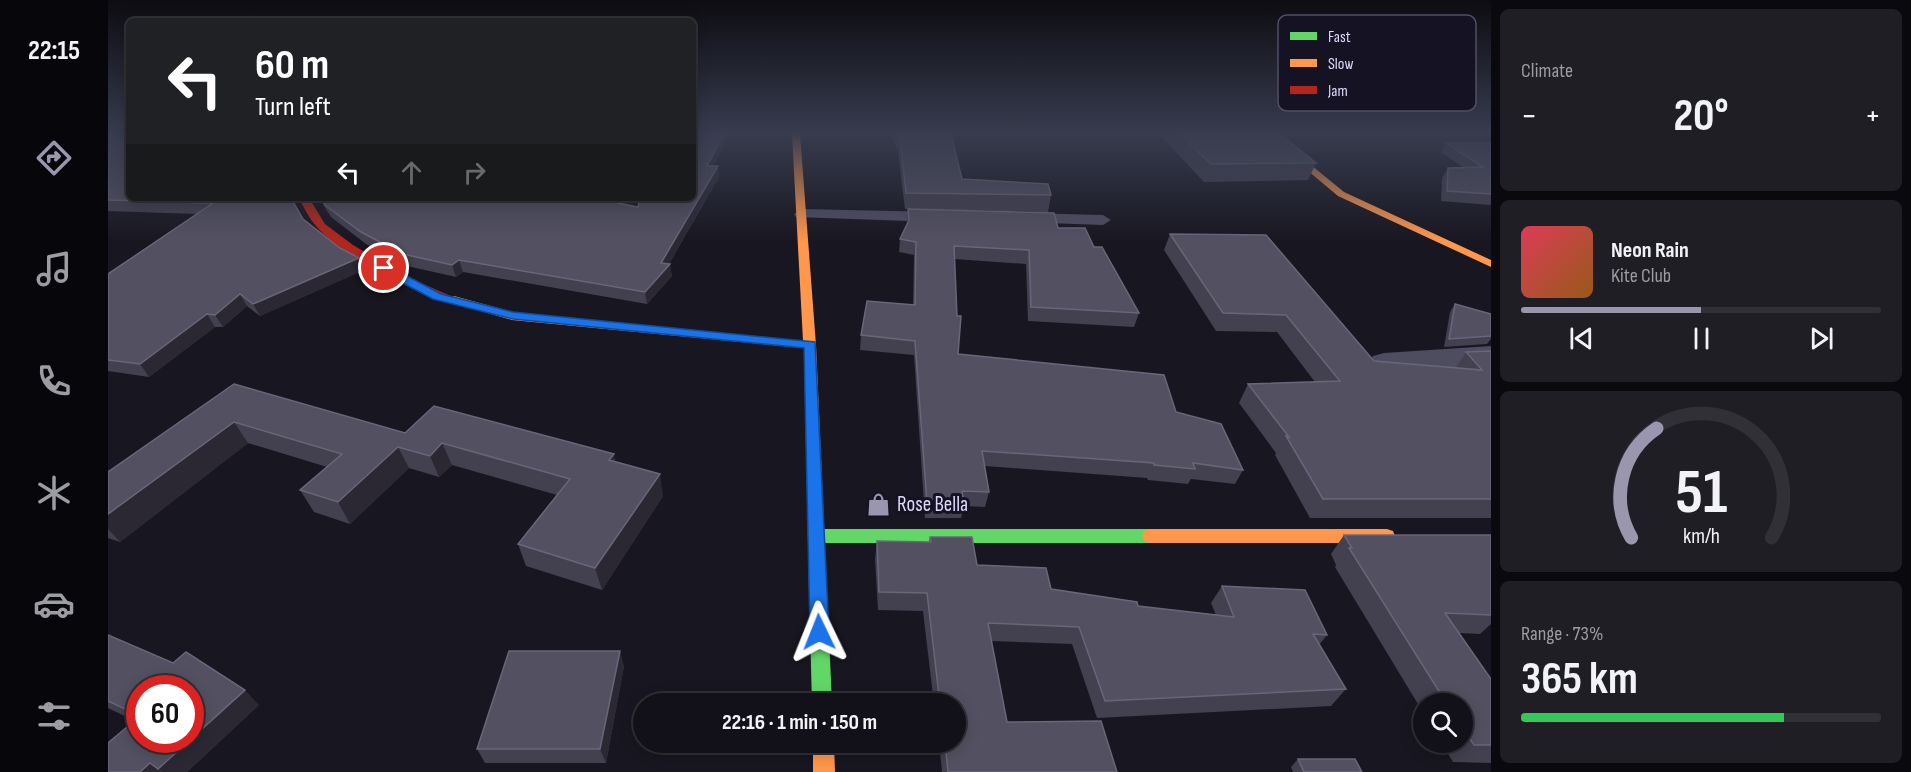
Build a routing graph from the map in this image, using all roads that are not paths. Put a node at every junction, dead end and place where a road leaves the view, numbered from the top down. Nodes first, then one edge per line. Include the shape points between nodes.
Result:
1 (799, 170) edge
2 (1312, 170) edge
3 (306, 201) edge
4 (802, 214) junction
5 (952, 217) edge
6 (1011, 218) edge
7 (1103, 220) dead end
8 (1491, 264) edge
9 (810, 345) junction
10 (1491, 356) edge
11 (1384, 363) edge
12 (816, 536) junction
13 (1396, 536) edge
14 (822, 693) edge
15 (823, 753) edge
16 (824, 772) edge

1 - 4 street
2 - 8 street via 1341,194
3 - 9 street via 319,224 356,252 437,296 513,316
4 - 5 lane
4 - 9 street
6 - 7 lane
9 - 12 street
10 - 11 street
12 - 13 street
12 - 14 street
15 - 16 street

